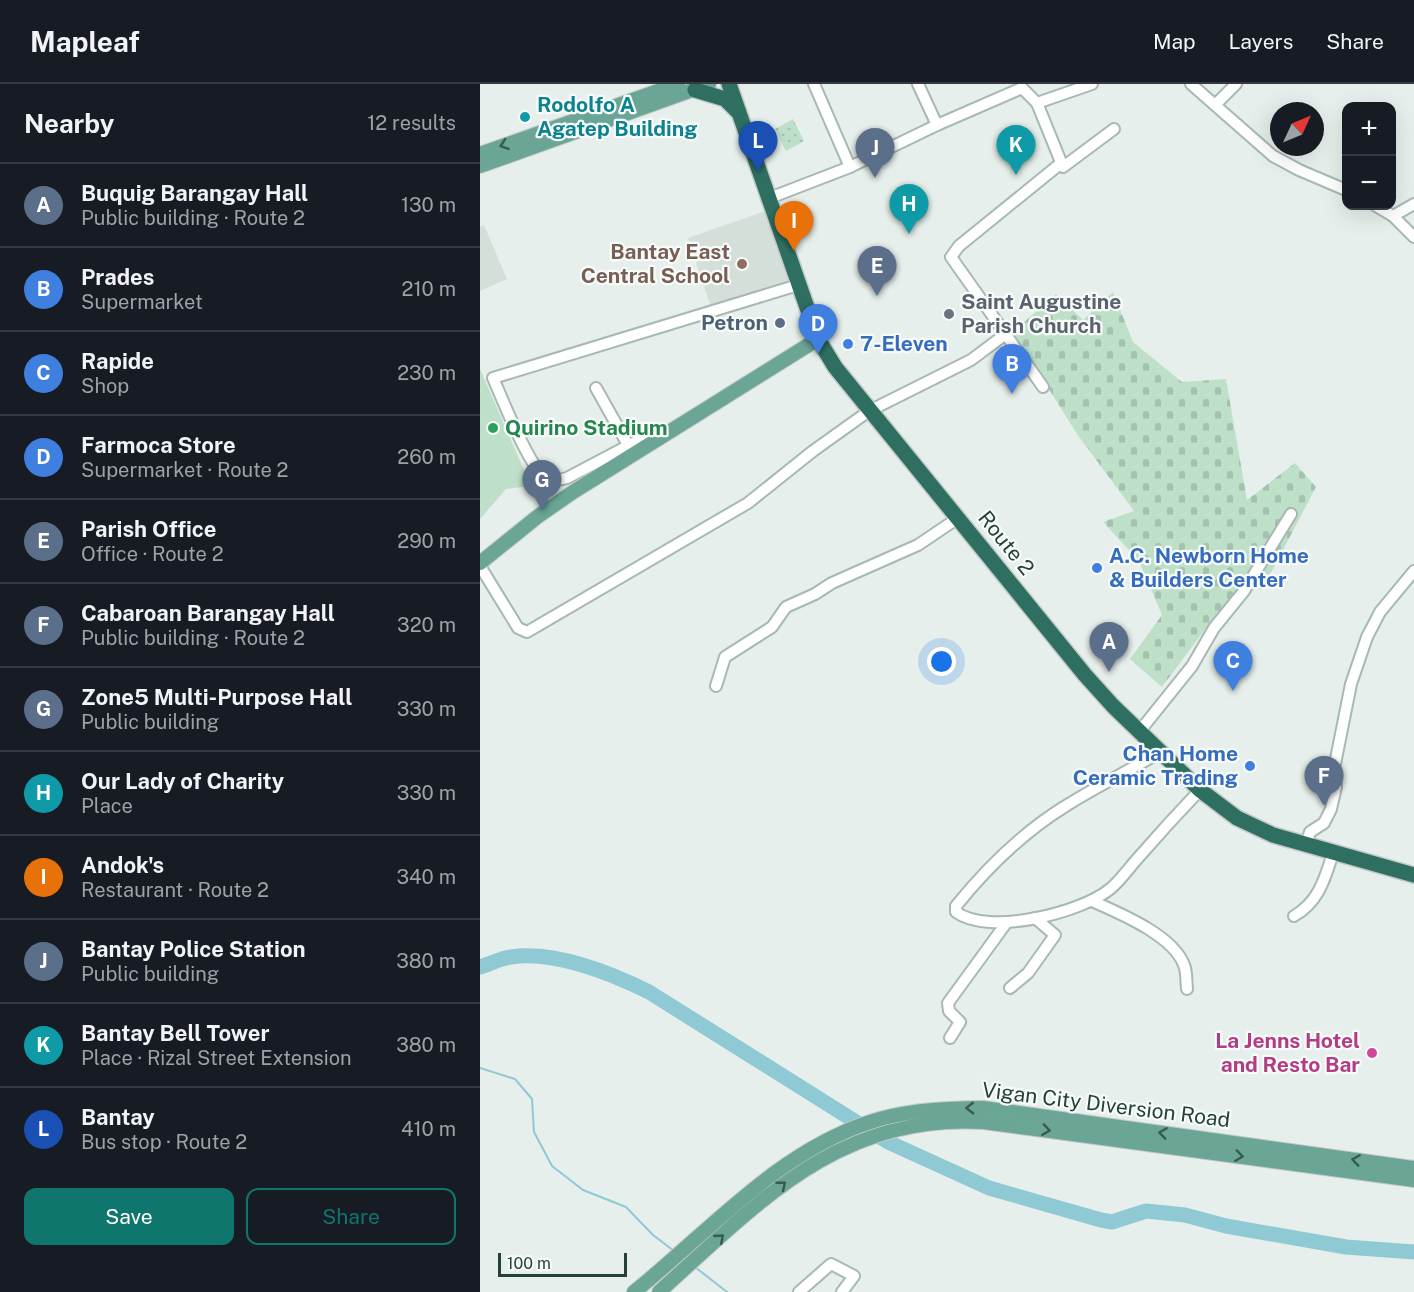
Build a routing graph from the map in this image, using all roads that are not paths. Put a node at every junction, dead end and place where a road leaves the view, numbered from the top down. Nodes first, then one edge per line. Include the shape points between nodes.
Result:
1 (678, 84) edge
2 (729, 84) edge
3 (814, 84) edge
4 (918, 84) edge
5 (1092, 84) edge
6 (1191, 84) edge
7 (1236, 84) edge
8 (1021, 86) edge
9 (702, 87) edge
10 (1037, 104) junction
11 (1215, 105) junction
12 (630, 107) junction
13 (739, 114) junction
14 (937, 125) junction
15 (1114, 129) dead end
16 (545, 137) junction
17 (480, 154) edge
18 (1061, 165) junction
19 (480, 166) edge
20 (850, 167) junction
21 (1342, 188) edge
22 (767, 199) junction
23 (1414, 204) edge
24 (1383, 210) edge
25 (1393, 216) junction
26 (1414, 237) edge
27 (798, 285) junction
28 (1007, 333) junction
29 (818, 339) junction
30 (1043, 387) dead end
31 (596, 388) dead end
32 (869, 411) junction
33 (643, 438) dead end
34 (628, 445) junction
35 (1291, 514) dead end
36 (958, 518) junction
37 (480, 564) edge
38 (1414, 571) edge
39 (716, 686) dead end
40 (1139, 732) junction
41 (1161, 752) junction
42 (1200, 790) junction
43 (1306, 845) junction
44 (1333, 853) junction
45 (1414, 875) edge
46 (1092, 901) junction
47 (1294, 916) dead end
48 (1035, 918) junction
49 (1007, 922) junction
50 (1010, 988) dead end
51 (1186, 988) dead end
52 (950, 1038) dead end
53 (1414, 1168) edge
54 (1414, 1180) edge
55 (634, 1292) edge
56 (658, 1292) edge
57 (799, 1292) edge
58 (842, 1292) edge

1 - 12 main road
2 - 13 highway, Route 2
3 - 20 street
4 - 14 street
5 - 10 street
6 - 11 street
7 - 11 street
8 - 10 street
8 - 14 street
9 - 12 main road
9 - 13 highway via 725,99
10 - 18 street
11 - 21 street via 1273,156
12 - 16 main road
13 - 22 highway, Route 2
14 - 20 street
15 - 18 street via 1065,167
16 -> 17 main road
16 - 19 main road
18 - 28 street via 959,246 951,257
20 - 22 street
22 - 27 highway, Route 2
23 - 25 street
24 - 25 street
25 - 26 street
27 - 29 highway, Route 2
27 - 34 street via 493,378 544,477 555,481 567,478
28 - 30 street
28 - 32 street via 971,360
29 - 32 highway, Route 2
29 - 37 main road via 564,499
31 - 34 street
32 - 36 highway, Route 2
32 - 37 street via 748,503 527,632 518,628
33 - 34 street
35 - 40 street via 1192,666
36 - 39 street via 918,545 786,607 772,627 725,657
36 - 40 highway, Route 2 via 1085,675
38 - 43 street via 1380,612 1367,637 1348,694 1331,809 1324,823 1310,832
40 - 41 highway, Route 2
41 - 42 highway, Route 2
41 - 49 street via 1065,806 1035,828 974,884 956,906 956,912 964,917
42 - 43 highway, Route 2 via 1252,826
42 - 46 street via 1112,888
43 - 44 highway, Route 2
44 - 45 highway, Route 2
44 - 47 street via 1316,898
46 - 48 street
46 - 51 street via 1152,931 1178,954 1185,966
48 - 49 street
48 - 50 street via 1055,934 1028,973
49 - 52 street via 948,1003 949,1011 960,1022
53 -> 55 main road, Vigan City Diversion Road via 983,1108 934,1110 872,1121 802,1153
56 -> 54 main road, Vigan City Diversion Road via 807,1166 884,1131 935,1122 983,1122
57 - 58 street via 831,1264 854,1276

